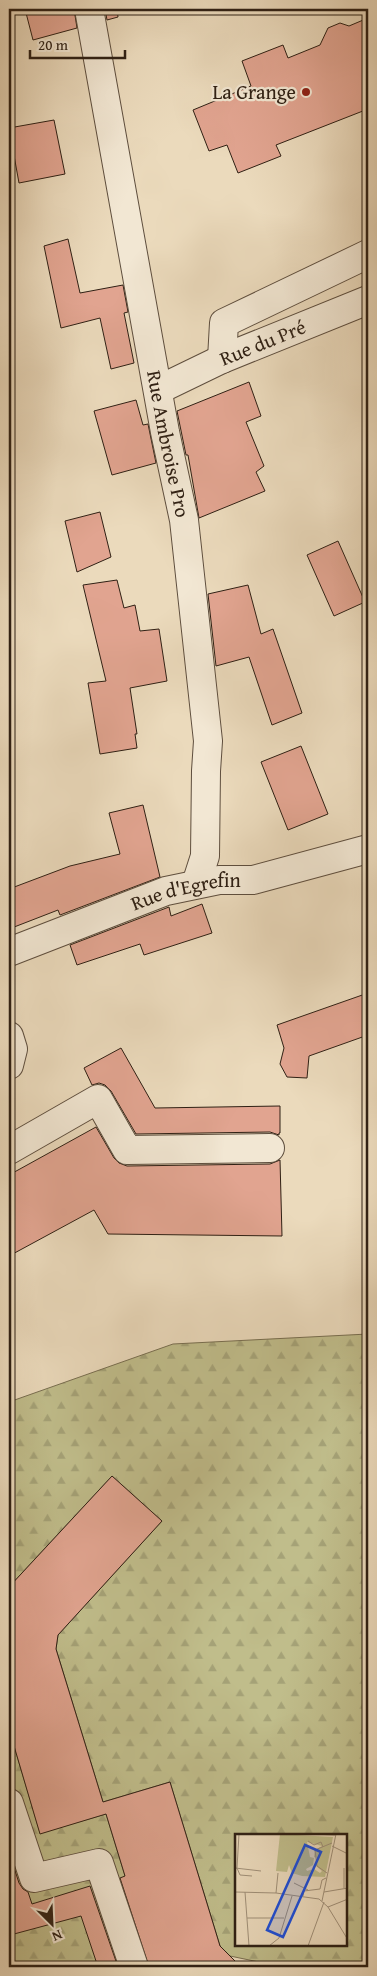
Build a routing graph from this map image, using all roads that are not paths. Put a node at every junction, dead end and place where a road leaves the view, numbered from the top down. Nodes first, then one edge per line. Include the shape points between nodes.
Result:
1 (89, 9) edge
2 (368, 254) edge
3 (368, 300) edge
4 (222, 359) junction
5 (158, 390) junction
6 (368, 849) edge
7 (196, 884) junction
8 (9, 952) edge
9 (9, 1036) edge
10 (9, 1065) edge
11 (270, 1148) dead end
12 (9, 1150) edge
13 (9, 1803) edge
14 (134, 1967) edge

1 - 5 street, Rue Ambroise Pro
2 - 4 street via 224,323
3 - 4 street, Rue du Pré
4 - 5 street, Rue du Pré
5 - 7 street, Rue Ambroise Pro via 184,520 208,741 204,856
6 - 7 street, Rue d'Egrefin via 253,880
7 - 8 street, Rue d'Egrefin via 166,891
9 - 10 street via 13,1049
11 - 12 street via 127,1150 98,1099
13 - 14 street via 34,1878 99,1863

